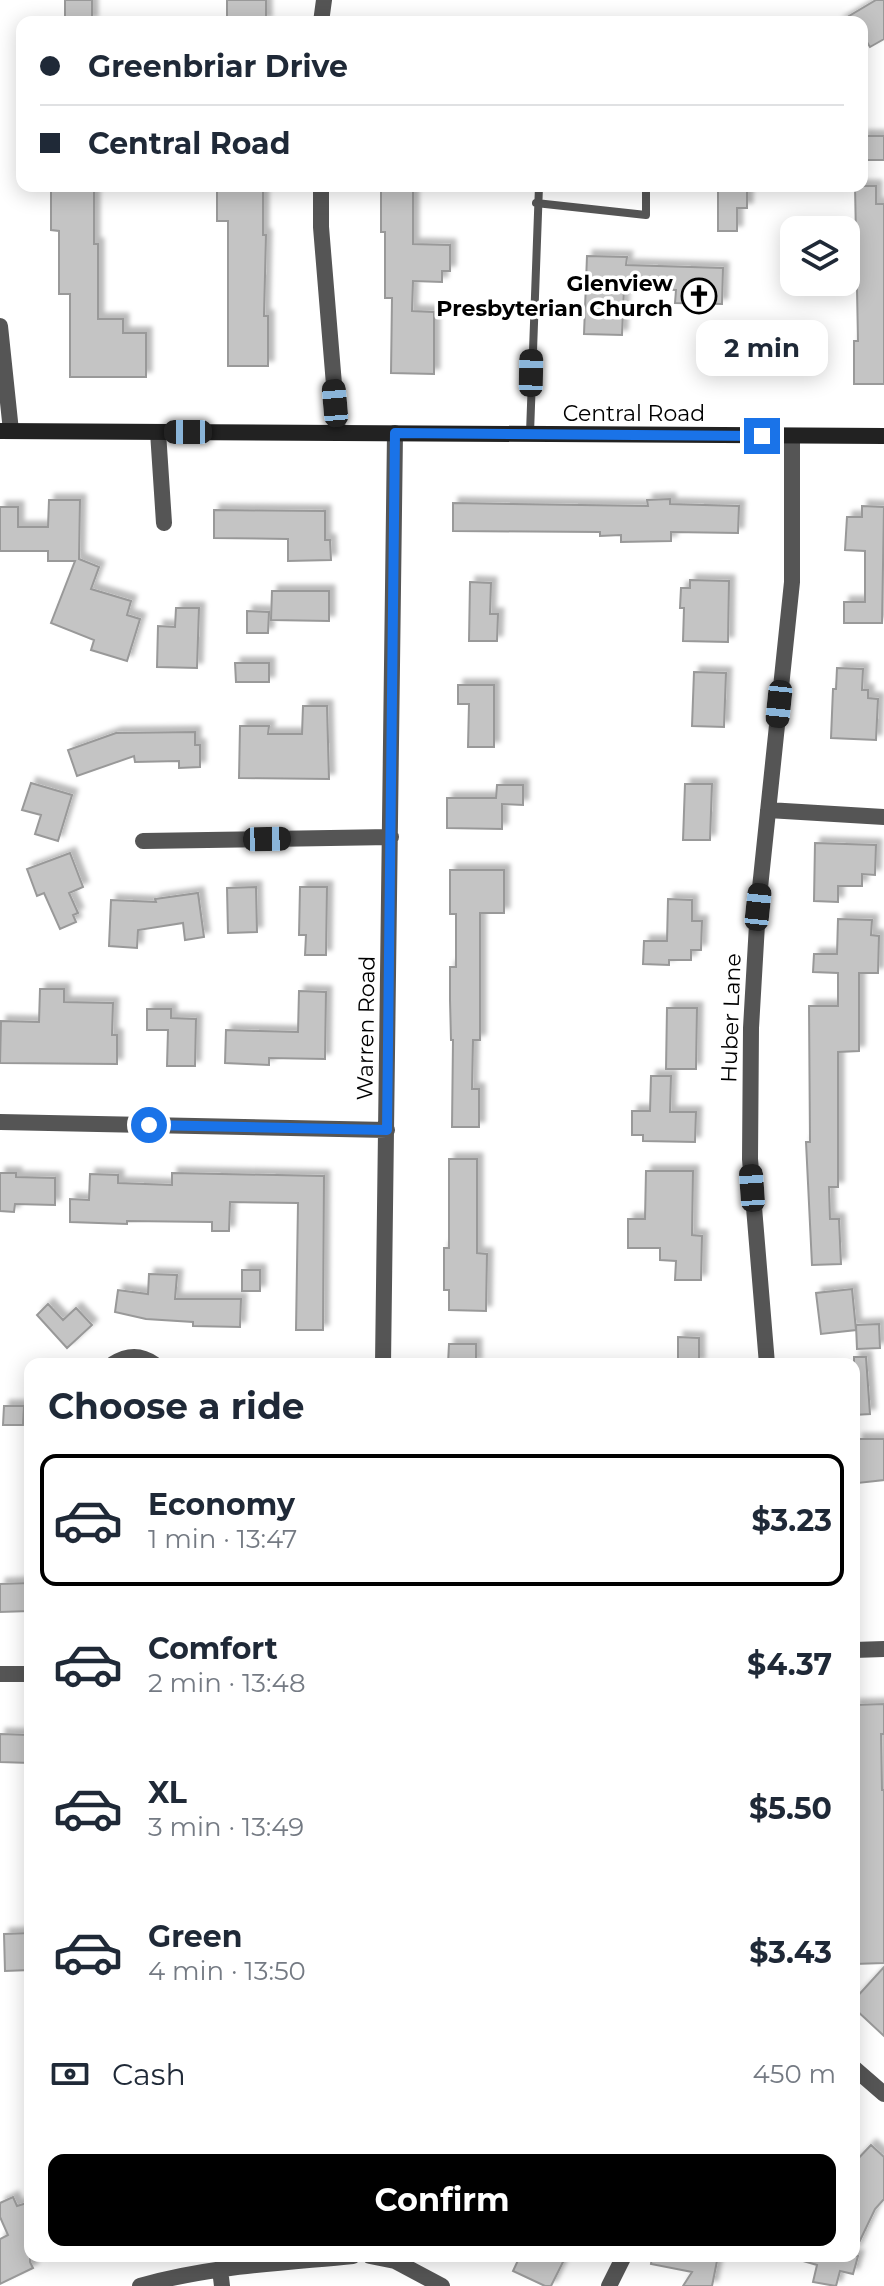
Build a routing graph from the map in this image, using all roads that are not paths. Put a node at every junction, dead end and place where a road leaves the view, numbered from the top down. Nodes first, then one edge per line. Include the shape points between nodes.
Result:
1 (321, 192) edge
2 (538, 192) edge
3 (646, 192) edge
4 (536, 203) junction
5 (0, 326) edge
6 (5, 431) edge
7 (158, 432) junction
8 (338, 433) junction
9 (395, 433) junction
10 (530, 434) junction
11 (792, 436) junction
12 (884, 436) edge
13 (164, 523) dead end
14 (768, 810) junction
15 (884, 817) edge
16 (391, 837) junction
17 (143, 841) dead end
18 (0, 1122) edge
19 (387, 1130) junction
20 (383, 1358) edge
21 (766, 1358) edge
22 (884, 1649) edge
23 (860, 1650) edge
24 (0, 1674) edge
25 (24, 1674) edge
26 (860, 2073) edge
27 (884, 2094) edge
28 (317, 2262) edge
29 (397, 2262) edge
30 (621, 2262) edge
31 (221, 2278) edge
32 (140, 2286) edge
33 (442, 2286) edge
34 (609, 2286) edge

1 - 8 street
2 - 4 lane
3 - 4 lane via 646,215
4 - 10 lane
5 - 6 street
6 - 7 main road, Central Road
7 - 8 main road, Central Road
7 - 13 street
8 - 9 main road, Central Road
9 - 10 main road, Central Road
9 - 16 street, Warren Road
10 - 11 main road, Central Road
11 - 12 main road, Central Road
11 - 14 street, Huber Lane via 792,582
14 - 15 street
14 - 21 street, Huber Lane via 751,1013 750,1144
16 - 17 street
16 - 19 street, Warren Road
18 - 19 street
19 - 20 street, Warren Road
22 - 23 street
24 - 25 street
26 - 27 street
28 - 31 street
29 - 33 street
30 - 34 street
31 - 32 street via 169,2278

